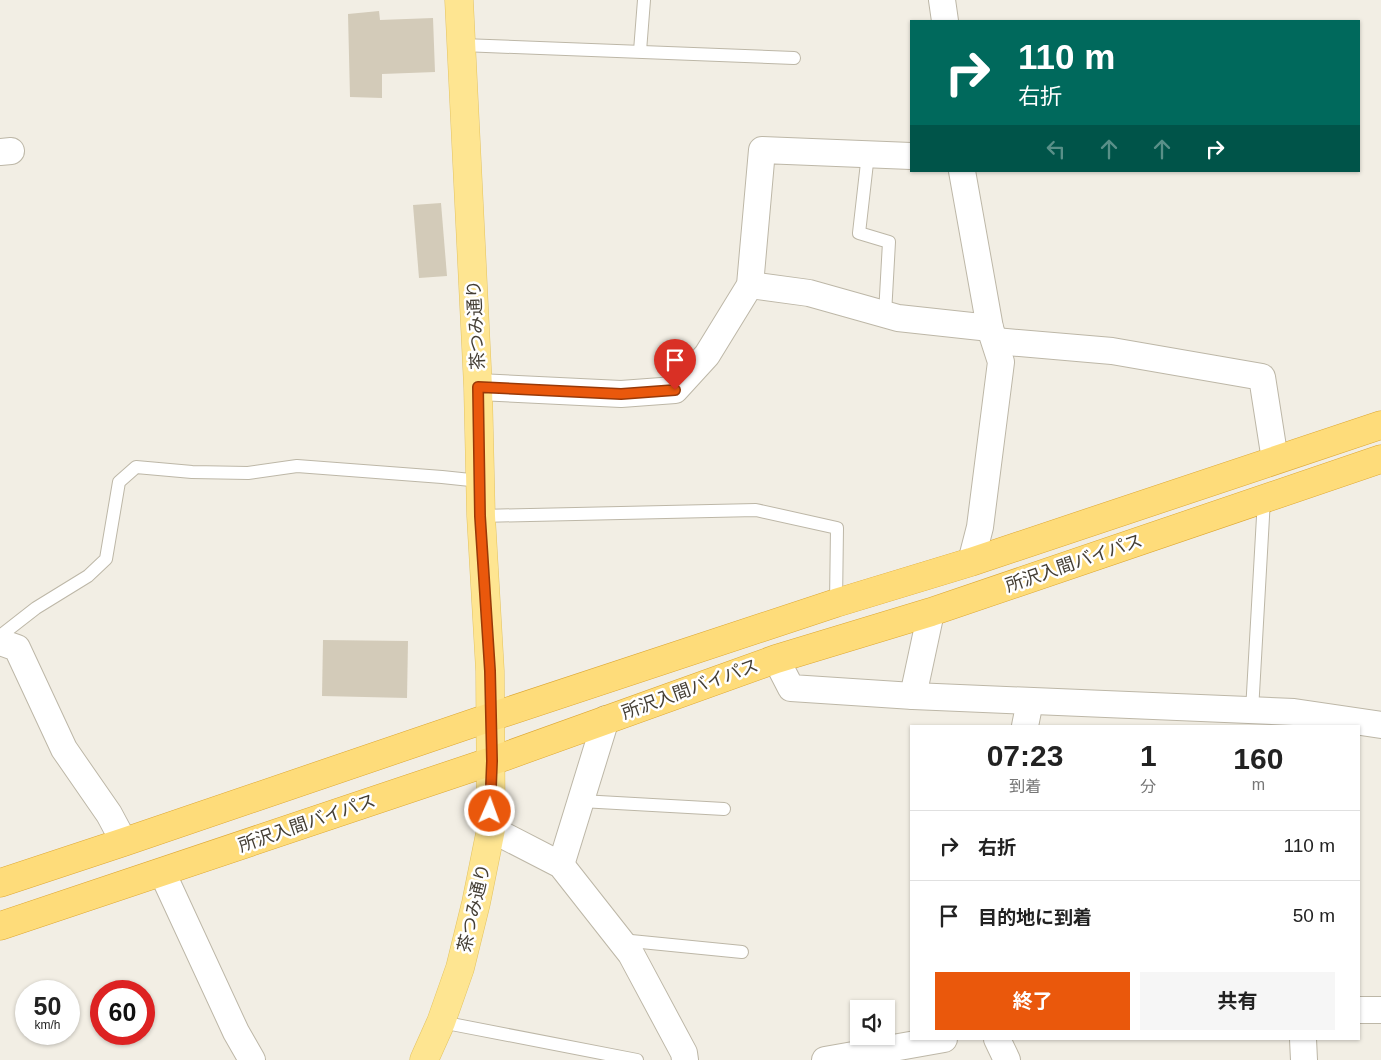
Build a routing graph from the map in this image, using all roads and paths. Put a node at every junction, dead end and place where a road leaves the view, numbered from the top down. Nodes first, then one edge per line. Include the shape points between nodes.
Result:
1 (459, 0) edge
2 (644, 0) edge
3 (942, 0) edge
4 (945, 20) edge
5 (462, 45) junction
6 (640, 51) junction
7 (794, 58) dead end
8 (868, 154) junction
9 (910, 156) edge
10 (962, 172) edge
11 (750, 285) junction
12 (885, 314) junction
13 (992, 335) junction
14 (478, 387) junction
15 (1381, 425) edge
16 (1381, 459) edge
17 (1275, 460) junction
18 (480, 482) junction
19 (1264, 499) junction
20 (480, 516) junction
21 (972, 562) junction
22 (836, 604) junction
23 (931, 612) junction
24 (0, 636) edge
25 (0, 642) edge
26 (776, 659) junction
27 (913, 696) junction
28 (1252, 711) junction
29 (1028, 714) edge
30 (491, 717) junction
31 (606, 719) junction
32 (1294, 719) edge
33 (1381, 725) edge
34 (492, 761) junction
35 (581, 801) junction
36 (724, 809) dead end
37 (491, 830) junction
38 (124, 842) junction
39 (561, 865) junction
40 (162, 872) junction
41 (0, 883) edge
42 (0, 926) edge
43 (621, 940) junction
44 (742, 952) dead end
45 (1360, 1010) edge
46 (1381, 1010) edge
47 (441, 1022) junction
48 (938, 1040) edge
49 (997, 1040) edge
50 (1303, 1040) edge
51 (252, 1060) edge
52 (424, 1060) edge
53 (637, 1060) edge
54 (686, 1060) edge
55 (825, 1060) edge
56 (1007, 1060) edge
57 (1304, 1060) edge

1 - 5 main road, 茶つみ通り
2 - 6 lane
3 - 4 street
5 - 6 lane
5 - 14 main road, 茶つみ通り
6 - 7 lane
8 - 9 street
8 - 11 street via 762,150
8 - 12 lane via 859,233 889,242
10 - 13 street
11 - 12 street via 809,293
11 - 14 street via 708,355 675,390 621,394
12 - 13 street
13 - 17 street via 1112,351 1262,377
13 - 21 street via 1001,362 980,527
14 - 18 main road, 茶つみ通り
15 - 17 highway, 所沢入間バイパス
16 - 19 highway, 所沢入間バイパス
17 - 21 highway, 所沢入間バイパス
18 - 20 main road, 茶つみ通り
18 - 24 lane via 297,466 248,473 136,467 119,482 106,559 88,576 36,608
19 - 23 highway, 所沢入間バイパス
19 - 28 lane
20 - 22 lane via 756,510 836,528
20 - 30 main road, 茶つみ通り
21 - 22 highway, 所沢入間バイパス
22 - 30 highway, 所沢入間バイパス
23 - 26 highway, 所沢入間バイパス
23 - 27 street
25 - 38 street via 17,648 64,749 109,814
26 - 27 street via 791,688
26 - 31 highway, 所沢入間バイパス
27 - 29 street
28 - 29 street
28 - 32 street
30 - 34 main road, 茶つみ通り
30 - 38 highway, 所沢入間バイパス
31 - 34 highway, 所沢入間バイパス
31 - 35 street
32 - 33 street
34 - 37 main road, 茶つみ通り
34 - 40 highway, 所沢入間バイパス
35 - 36 lane
35 - 39 street
37 - 39 street
37 - 47 main road, 茶つみ通り via 460,968
38 - 41 highway, 所沢入間バイパス
39 - 43 street
40 - 42 highway, 所沢入間バイパス
40 - 51 street
43 - 44 lane
43 - 54 street
45 - 46 street
47 - 52 main road, 茶つみ通り
47 - 53 lane
48 - 55 street
49 - 56 street
50 - 57 street

